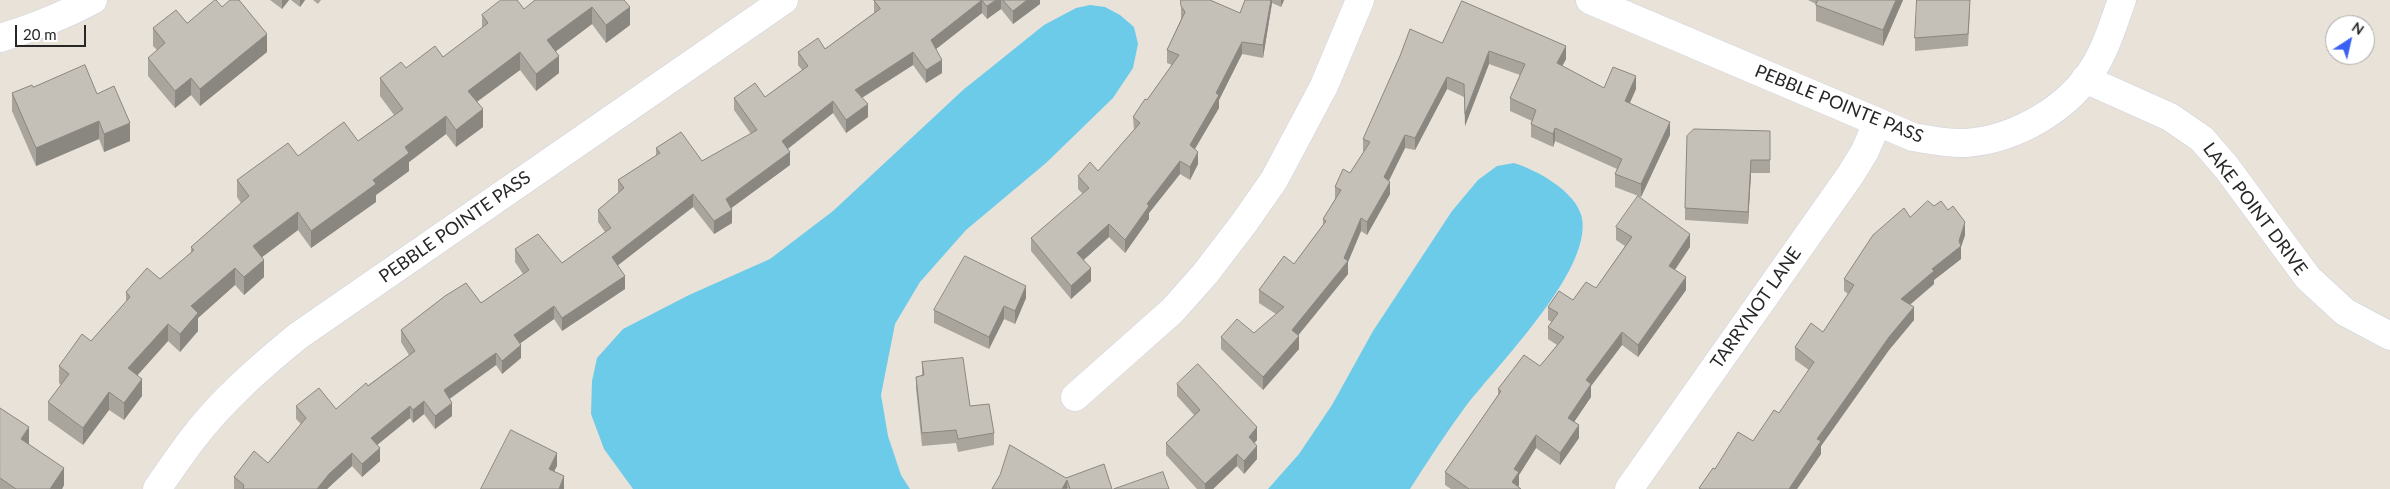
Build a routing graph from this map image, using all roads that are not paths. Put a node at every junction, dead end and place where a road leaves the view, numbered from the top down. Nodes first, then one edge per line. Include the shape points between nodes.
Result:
1 (93, 0) edge
2 (784, 0) edge
3 (1360, 0) edge
4 (1590, 0) edge
5 (2122, 0) edge
6 (0, 38) edge
7 (2085, 79) junction
8 (1877, 123) junction
9 (2390, 336) edge
10 (1075, 397) dead end
11 (157, 489) edge
12 (1629, 489) edge

1 - 6 street via 46,23
2 - 11 street, PEBBLE POINTE PASS via 298,336 223,404
3 - 10 street via 1324,86 1274,180 1244,223 1172,311
4 - 8 street, PEBBLE POINTE PASS
5 - 7 street, PEBBLE POINTE PASS via 2102,51
7 - 8 street, PEBBLE POINTE PASS via 2060,104 2036,121 1980,141 1929,140
7 - 9 street, LAKE POINT DRIVE via 2170,117 2202,140 2227,168 2308,278 2345,312
8 - 12 street, TARRYNOT LANE via 1851,174

